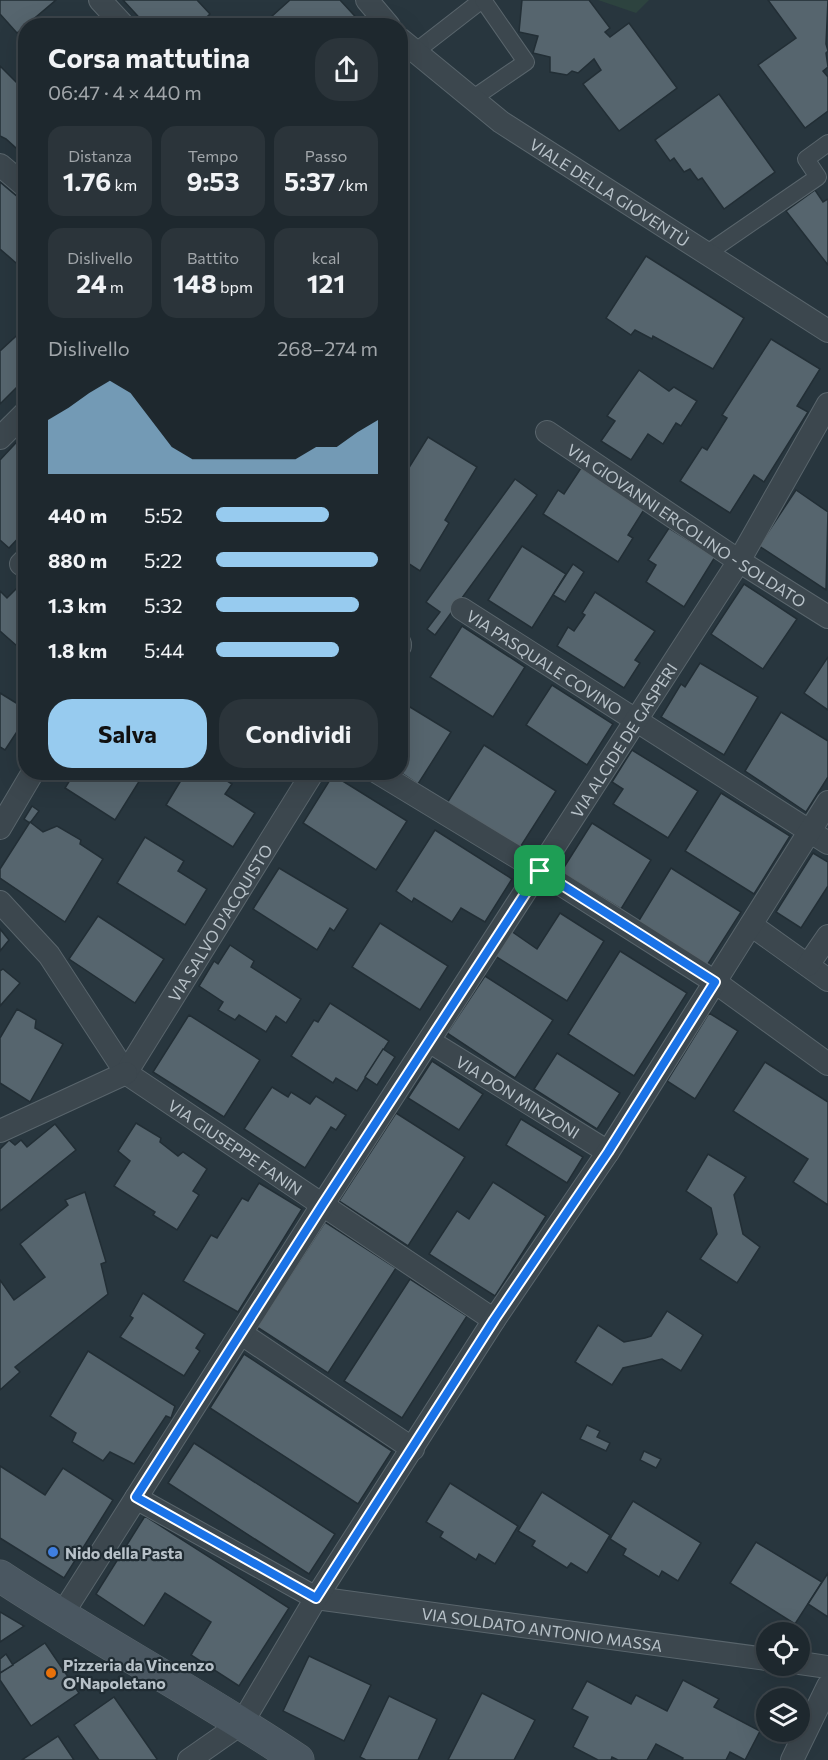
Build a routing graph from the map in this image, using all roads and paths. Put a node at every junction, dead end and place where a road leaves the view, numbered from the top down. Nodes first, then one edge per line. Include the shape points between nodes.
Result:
1 (100, 0) edge
2 (367, 0) edge
3 (482, 0) edge
4 (117, 18) edge
5 (382, 18) edge
6 (408, 41) edge
7 (408, 46) edge
8 (472, 99) junction
9 (828, 143) edge
10 (0, 165) edge
11 (18, 181) edge
12 (706, 254) junction
13 (828, 331) edge
14 (828, 404) edge
15 (18, 420) edge
16 (547, 432) dead end
17 (0, 438) edge
18 (739, 561) junction
19 (462, 609) dead end
20 (828, 617) edge
21 (636, 721) junction
22 (28, 780) edge
23 (308, 780) edge
24 (390, 780) edge
25 (828, 802) edge
26 (0, 828) edge
27 (819, 837) edge
28 (540, 871) junction
29 (0, 902) edge
30 (751, 925) junction
31 (828, 936) edge
32 (808, 965) junction
33 (828, 980) edge
34 (715, 982) junction
35 (429, 1041) junction
36 (828, 1064) edge
37 (126, 1073) junction
38 (0, 1131) edge
39 (608, 1152) junction
40 (323, 1204) junction
41 (494, 1320) junction
42 (242, 1334) junction
43 (413, 1449) junction
44 (136, 1497) junction
45 (0, 1576) edge
46 (316, 1598) junction
47 (61, 1616) junction
48 (756, 1658) edge
49 (810, 1664) edge
50 (828, 1667) edge
51 (828, 1686) edge
52 (242, 1723) junction
53 (280, 1755) edge
54 (189, 1760) edge
55 (792, 1760) edge

1 - 4 street
2 - 5 street
3 - 6 street
3 - 8 street via 526,62
7 - 8 street, VIALE DELLA GIOVENTÙ
8 - 12 street, VIALE DELLA GIOVENTÙ via 530,142
9 - 12 street via 806,159 818,177
10 - 11 street
12 - 13 street, VIALE DELLA GIOVENTÙ
14 - 18 street, VIA ALCIDE DE GASPERI
15 - 17 street
16 - 18 street, VIA GIOVANNI ERCOLINO - SOLDATO
18 - 20 street, VIA GIOVANNI ERCOLINO - SOLDATO
18 - 21 street, VIA ALCIDE DE GASPERI
19 - 21 street, VIA PASQUALE COVINO
21 - 27 street, VIA PASQUALE COVINO
21 - 28 street, VIA ALCIDE DE GASPERI
22 - 26 street
23 - 37 street, VIA SALVO D'ACQUISTO
24 - 28 street
25 - 27 street
27 - 30 street
28 - 34 street
28 - 35 street, VIA ALCIDE DE GASPERI
29 - 37 street via 49,955
30 - 32 street
30 - 34 street
31 - 32 street
32 - 33 street
34 - 36 street
34 - 39 street
35 - 39 street, VIA DON MINZONI
35 - 40 street, VIA ALCIDE DE GASPERI
37 - 38 street
37 - 40 street, VIA GIUSEPPE FANIN
39 - 41 street
40 - 41 street, VIA GIUSEPPE FANIN
40 - 42 street, VIA ALCIDE DE GASPERI
41 - 43 street
42 - 43 street
42 - 44 street, VIA ALCIDE DE GASPERI
43 - 46 street
44 - 46 street
44 - 47 street, VIA ALCIDE DE GASPERI
45 - 47 main road
46 - 48 street, VIA SOLDATO ANTONIO MASSA
46 - 52 street
47 - 52 main road
49 - 50 street
51 - 55 street
52 - 53 main road
52 - 54 street

